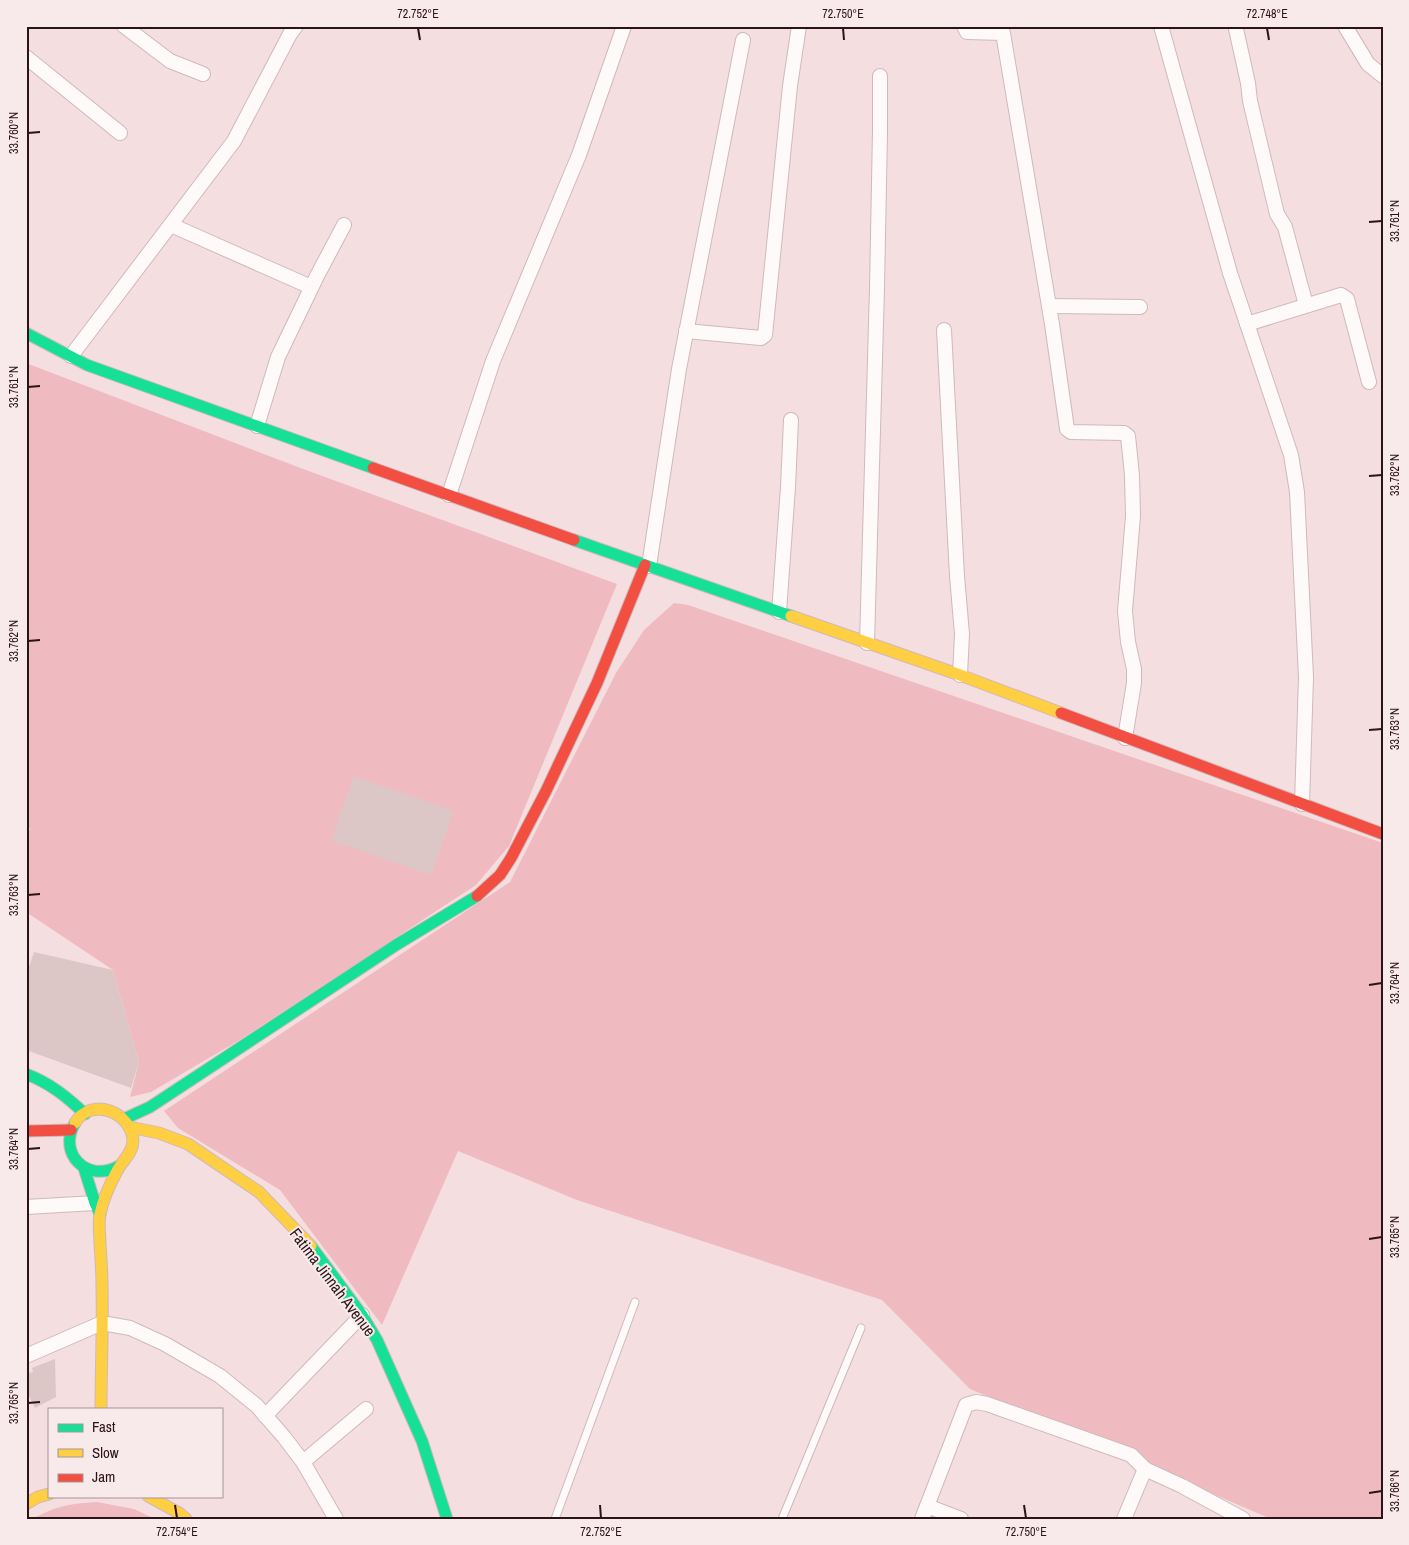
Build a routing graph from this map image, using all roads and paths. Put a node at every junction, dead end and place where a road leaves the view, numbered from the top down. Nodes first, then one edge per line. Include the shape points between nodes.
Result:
1 (124, 26) edge
2 (296, 26) edge
3 (624, 26) edge
4 (799, 26) edge
5 (964, 26) edge
6 (1161, 26) edge
7 (1344, 26) edge
8 (1236, 29) dead end
9 (743, 40) dead end
10 (26, 57) edge
11 (203, 74) dead end
12 (880, 76) dead end
13 (1383, 76) edge
14 (120, 133) dead end
15 (171, 225) junction
16 (344, 225) dead end
17 (311, 288) junction
18 (1306, 304) junction
19 (1049, 306) junction
20 (1140, 307) dead end
21 (1246, 324) junction
22 (944, 330) dead end
23 (686, 331) junction
24 (26, 333) edge
25 (71, 356) junction
26 (1369, 382) dead end
27 (791, 420) dead end
28 (257, 426) junction
29 (449, 495) junction
30 (647, 566) junction
31 (779, 612) junction
32 (867, 643) junction
33 (960, 676) junction
34 (1125, 738) junction
35 (1302, 804) junction
36 (1383, 834) edge
37 (26, 1074) edge
38 (84, 1114) junction
39 (127, 1123) junction
40 (71, 1130) junction
41 (26, 1131) edge
42 (119, 1166) junction
43 (84, 1168) junction
44 (26, 1207) edge
45 (97, 1209) junction
46 (635, 1302) dead end
47 (362, 1315) junction
48 (102, 1323) junction
49 (861, 1328) dead end
50 (26, 1356) edge
51 (101, 1408) edge
52 (366, 1408) dead end
53 (266, 1416) junction
54 (303, 1462) junction
55 (1145, 1469) junction
56 (48, 1494) edge
57 (152, 1498) edge
58 (26, 1504) edge
59 (925, 1512) edge
60 (186, 1519) edge
61 (336, 1519) edge
62 (447, 1519) edge
63 (556, 1519) edge
64 (782, 1519) edge
65 (961, 1519) edge
66 (1124, 1519) edge
67 (1243, 1519) edge

1 - 11 street via 170,61
2 - 15 street via 234,142
3 - 29 street via 579,155 493,361
4 - 23 street via 765,335 761,338
5 - 19 street via 967,32 1003,33
6 - 21 street
7 - 13 street via 1368,64
8 - 18 street via 1277,214 1285,227
9 - 23 street
10 - 14 street
12 - 32 street
15 - 17 street
15 - 25 street
16 - 17 street
17 - 28 street via 278,357
18 - 21 street
18 - 26 street via 1341,295 1347,299
19 - 20 street
19 - 34 street via 1067,430 1124,433 1128,436 1133,516 1124,611 1134,683
21 - 35 street via 1291,455 1297,492 1306,677
22 - 33 street via 962,634
23 - 30 street
24 - 25 street
25 - 28 street via 87,365
27 - 31 street
28 - 29 street
29 - 30 street
30 - 31 street
30 - 39 street via 546,791 500,875 476,897 396,944
31 - 32 street
32 - 33 street
33 - 34 street
34 - 35 street
35 - 36 street
37 - 38 street via 66,1094
38 - 39 street via 105,1110 115,1113
38 - 40 street
39 - 42 street via 132,1148
39 - 47 street, Fatima Jinnah Avenue via 188,1144 259,1192 312,1249
40 - 41 street
40 - 43 street via 71,1152
42 - 43 street via 97,1172
42 - 45 street
43 - 45 street
44 - 45 street
45 - 48 street
46 - 63 lane
47 - 53 street
47 - 62 street, Fatima Jinnah Avenue via 377,1340 422,1441
48 - 50 street
48 - 51 street
48 - 53 street via 130,1328 173,1349 220,1376
49 - 64 lane
52 - 54 street
53 - 54 street
54 - 61 street
55 - 59 street via 1130,1455 976,1402 966,1405
55 - 66 street
55 - 67 street
56 - 58 street
57 - 60 street
59 - 65 street

